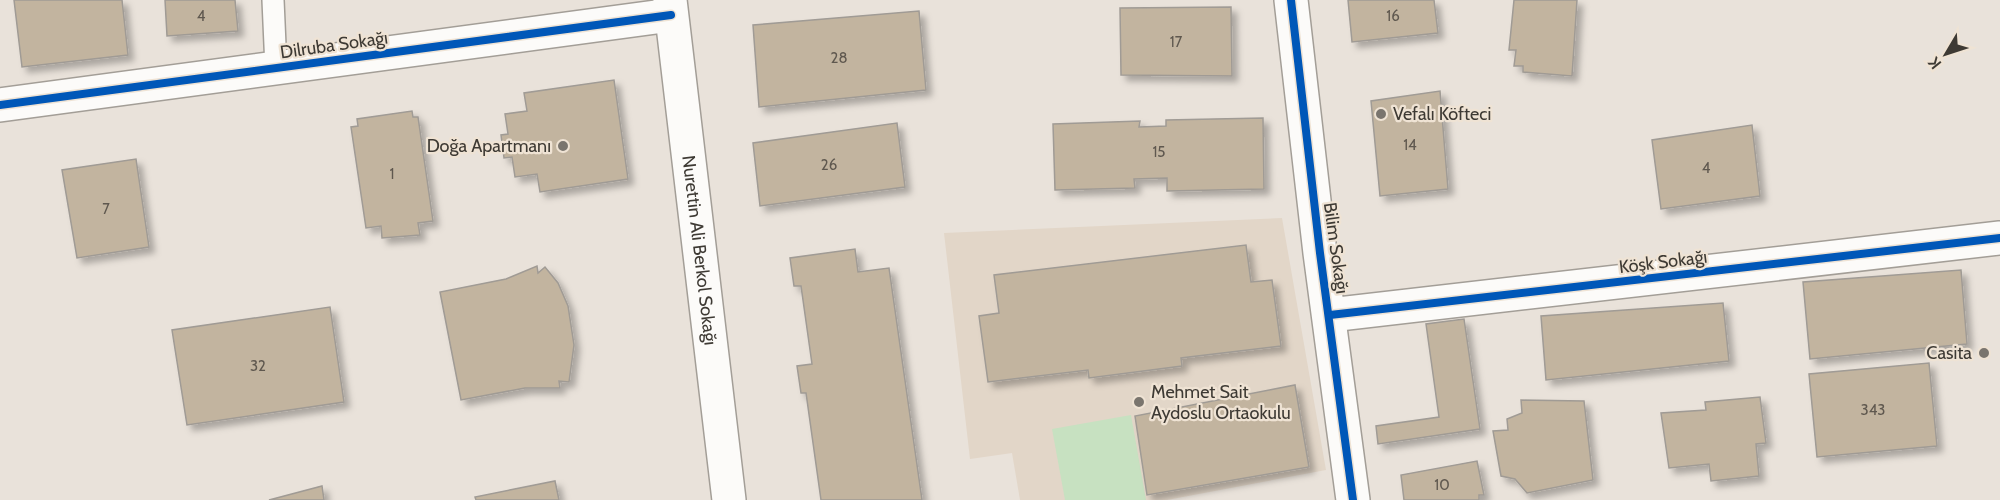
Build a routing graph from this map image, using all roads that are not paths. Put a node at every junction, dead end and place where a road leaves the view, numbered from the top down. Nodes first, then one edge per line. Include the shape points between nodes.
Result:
1 (273, 0) edge
2 (1291, 0) edge
3 (670, 8) edge
4 (276, 68) junction
5 (0, 105) edge
6 (2000, 238) edge
7 (1330, 315) junction
8 (729, 500) edge
9 (1353, 500) edge

1 - 4 lane
2 - 7 street, Bilim Sokağı
3 - 4 street, Dilruba Sokağı
3 - 8 street, Nurettin Ali Berkol Sokağı
4 - 5 street, Dilruba Sokağı
6 - 7 street, Köşk Sokağı
7 - 9 street, Bilim Sokağı

